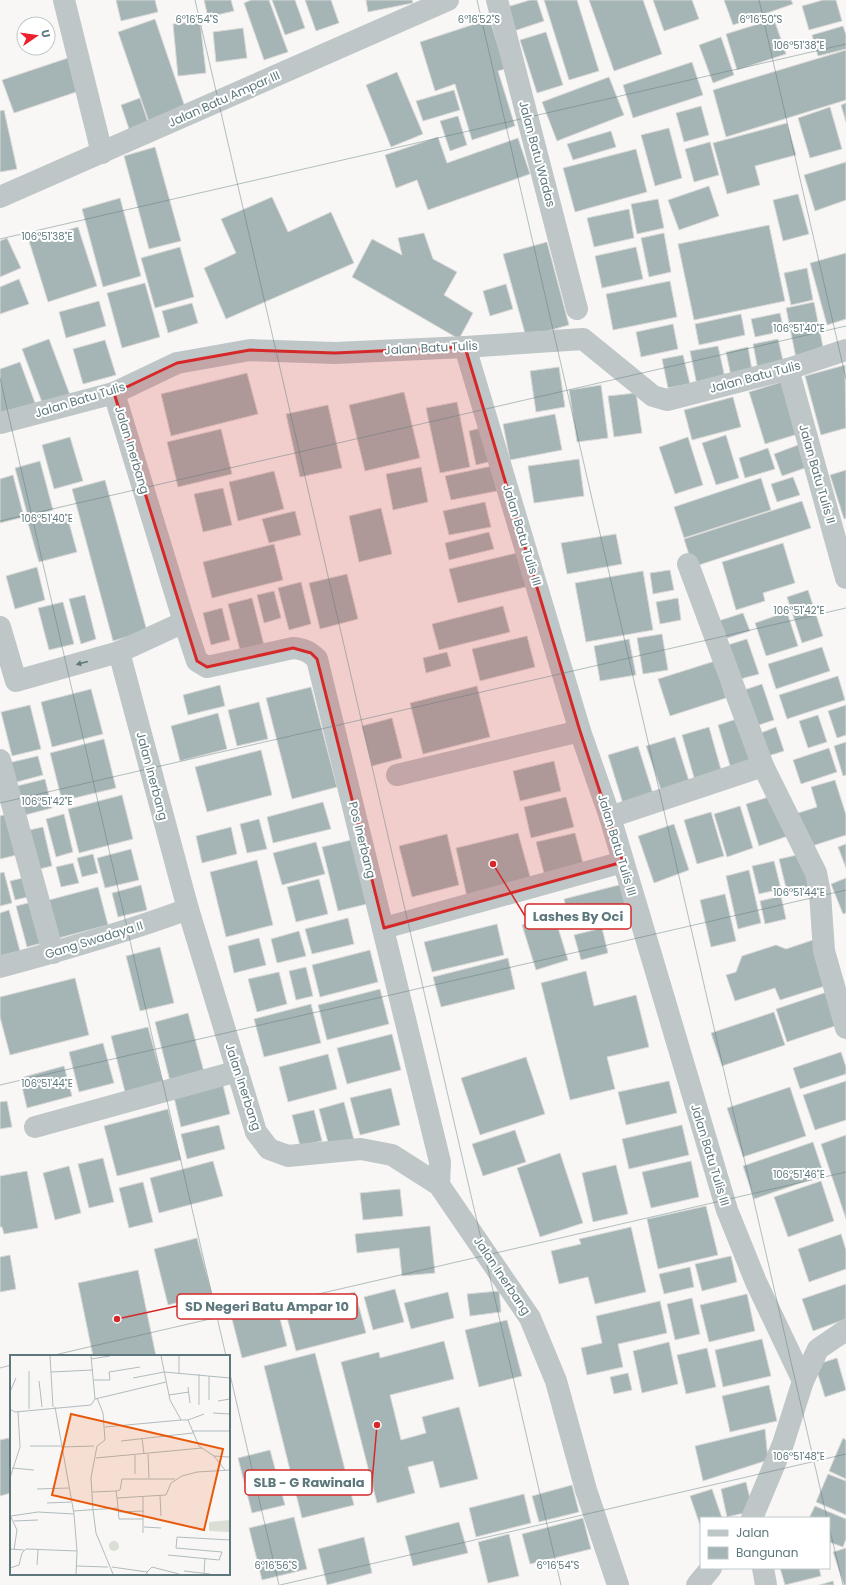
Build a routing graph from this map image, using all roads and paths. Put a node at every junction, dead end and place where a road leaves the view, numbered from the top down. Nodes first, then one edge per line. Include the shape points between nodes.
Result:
1 (64, 0) edge
2 (448, 0) edge
3 (497, 0) edge
4 (102, 153) junction
5 (0, 197) edge
6 (577, 309) dead end
7 (465, 347) junction
8 (846, 350) edge
9 (788, 369) junction
10 (114, 393) junction
11 (0, 424) edge
12 (688, 564) dead end
13 (846, 578) edge
14 (184, 622) junction
15 (0, 627) edge
16 (119, 652) junction
17 (8, 684) edge
18 (580, 730) junction
19 (0, 760) edge
20 (763, 766) junction
21 (397, 775) dead end
22 (610, 816) junction
23 (623, 862) junction
24 (188, 909) junction
25 (384, 928) junction
26 (53, 953) junction
27 (0, 967) edge
28 (846, 1028) edge
29 (238, 1071) junction
30 (35, 1126) dead end
31 (439, 1185) junction
32 (846, 1330) edge
33 (803, 1381) junction
34 (753, 1517) edge
35 (710, 1569) edge
36 (763, 1569) edge
37 (618, 1585) edge
38 (697, 1585) edge
39 (766, 1585) edge

1 - 4 street
2 - 4 street, Jalan Batu Ampar III
3 - 6 street, Jalan Batu Wadas
4 - 5 street, Jalan Batu Ampar III
7 - 9 street, Jalan Batu Tulis via 583,339 653,396 667,400
7 - 10 street, Jalan Batu Tulis via 335,353 250,350 177,363
7 - 18 street, Jalan Batu Tulis III
8 - 9 street, Jalan Batu Tulis
9 - 13 street, Jalan Batu Tulis II
10 - 11 street, Jalan Batu Tulis
10 - 14 street, Jalan Inerbang
12 - 20 street
14 - 16 street
14 - 25 street, Pos Inerbang via 197,661 207,667 293,648 311,652 317,659
15 - 17 street
16 -> 17 street
16 - 24 street, Jalan Inerbang
18 - 21 street
18 - 22 street, Jalan Batu Tulis III
19 - 26 street
20 - 22 street
20 - 28 street via 816,873 824,951
22 - 23 street, Jalan Batu Tulis III
23 - 25 street
23 - 33 street, Jalan Batu Tulis III via 727,1210 756,1282
24 - 26 street, Gang Swadaya II
24 - 29 street, Jalan Inerbang
25 - 31 street, Pos Inerbang via 440,1162
26 - 27 street, Gang Swadaya II
29 - 30 street
29 - 31 street, Jalan Inerbang via 256,1132 269,1149 288,1156 361,1149 392,1155
31 - 37 street, Jalan Inerbang via 530,1318 556,1380 586,1490
32 - 33 street via 818,1349
33 - 34 street via 783,1444
35 - 38 street
36 - 39 street

